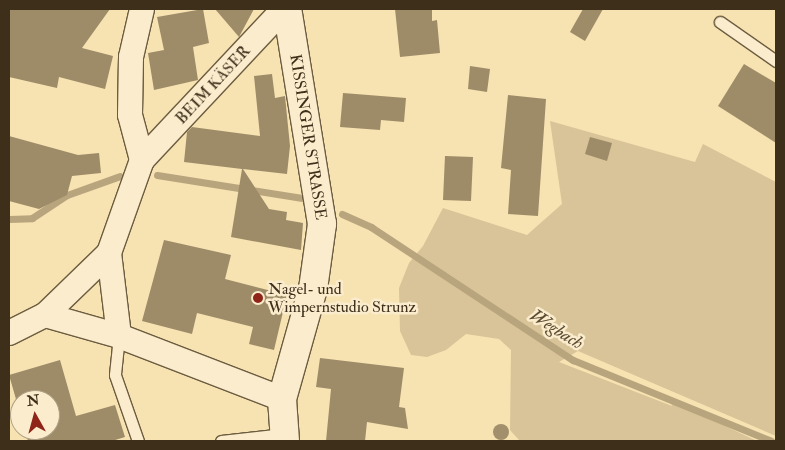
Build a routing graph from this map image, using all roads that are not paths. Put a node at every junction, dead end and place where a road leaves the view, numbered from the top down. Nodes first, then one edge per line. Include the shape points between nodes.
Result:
1 (142, 9) edge
2 (286, 9) edge
3 (720, 22) dead end
4 (776, 61) edge
5 (142, 160) junction
6 (109, 253) junction
7 (45, 315) junction
8 (9, 332) edge
9 (119, 336) junction
10 (282, 399) junction
11 (284, 438) edge
12 (138, 441) edge
13 (221, 441) edge

1 - 5 street via 131,57 130,115
2 - 5 street, BEIM KÄSER
2 - 10 street, KISSINGER STRASSE via 322,224 312,289
3 - 4 lane
5 - 6 street, BEIM KÄSER
6 - 7 street, BEIM KÄSER
6 - 9 street, BEIM KÄSER
7 - 8 street, BEIM KÄSER
7 - 9 street
9 - 10 street
9 - 12 lane via 115,375
10 - 11 street, KISSINGER STRASSE
11 - 13 lane

